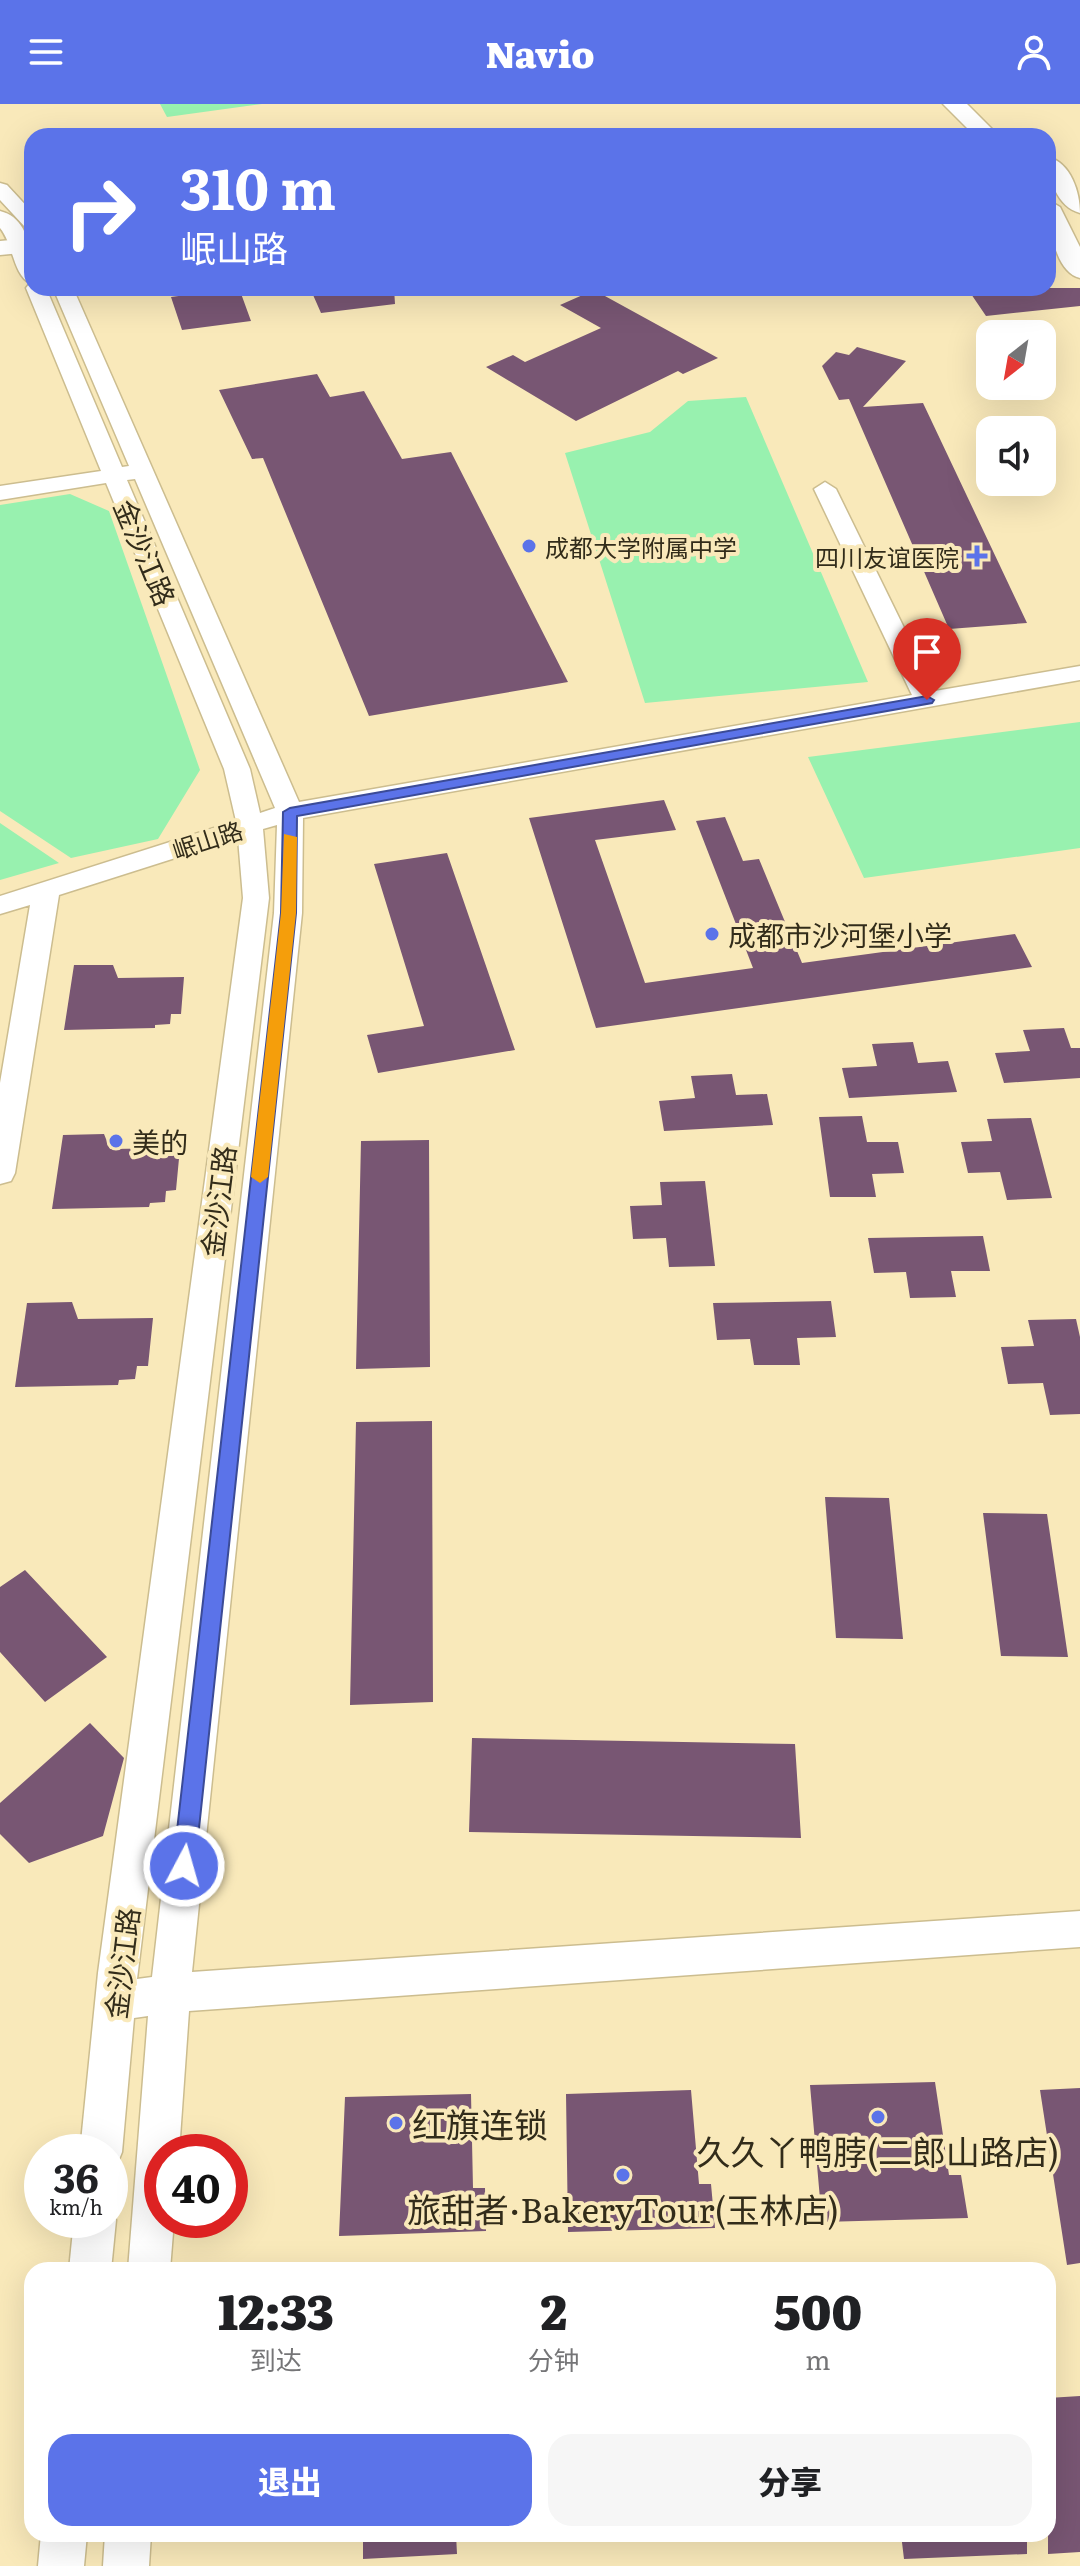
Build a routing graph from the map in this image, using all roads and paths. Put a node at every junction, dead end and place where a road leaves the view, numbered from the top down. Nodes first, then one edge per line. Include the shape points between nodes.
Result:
1 (954, 104) edge
2 (987, 104) edge
3 (1009, 125) dead end
4 (980, 128) edge
5 (1061, 172) edge
6 (0, 189) edge
7 (1080, 206) edge
8 (1056, 223) edge
9 (16, 235) edge
10 (24, 256) edge
11 (1080, 271) edge
12 (40, 296) edge
13 (66, 296) edge
14 (128, 473) junction
15 (825, 489) dead end
16 (0, 493) edge
17 (1080, 673) edge
18 (927, 700) junction
19 (290, 812) junction
20 (250, 825) junction
21 (46, 890) junction
22 (0, 905) edge
23 (0, 1173) edge
24 (1080, 1929) edge
25 (170, 1993) junction
26 (116, 2002) junction
27 (103, 2134) edge
28 (93, 2238) edge
29 (91, 2262) edge
30 (150, 2262) edge
31 (63, 2542) edge
32 (128, 2542) edge
33 (61, 2566) edge
34 (126, 2566) edge

1 - 4 main road
2 - 3 main road
5 - 7 main road
6 - 9 street
8 - 11 main road
9 - 10 street
12 - 14 street, 金沙江路
13 - 14 street, 金沙江路
14 - 16 street
14 - 19 street
14 - 20 street, 金沙江路 via 237,769
15 - 18 street
17 - 18 street, 岷山路
18 - 19 street, 岷山路
19 - 20 street, 岷山路
19 - 25 street via 288,913
20 - 21 street, 岷山路
20 - 26 street, 金沙江路 via 256,898
21 - 22 street, 岷山路
21 - 23 street
24 - 25 street
25 - 26 street
25 - 30 street
26 - 27 street, 金沙江路
28 - 29 street
31 - 33 street
32 - 34 street

